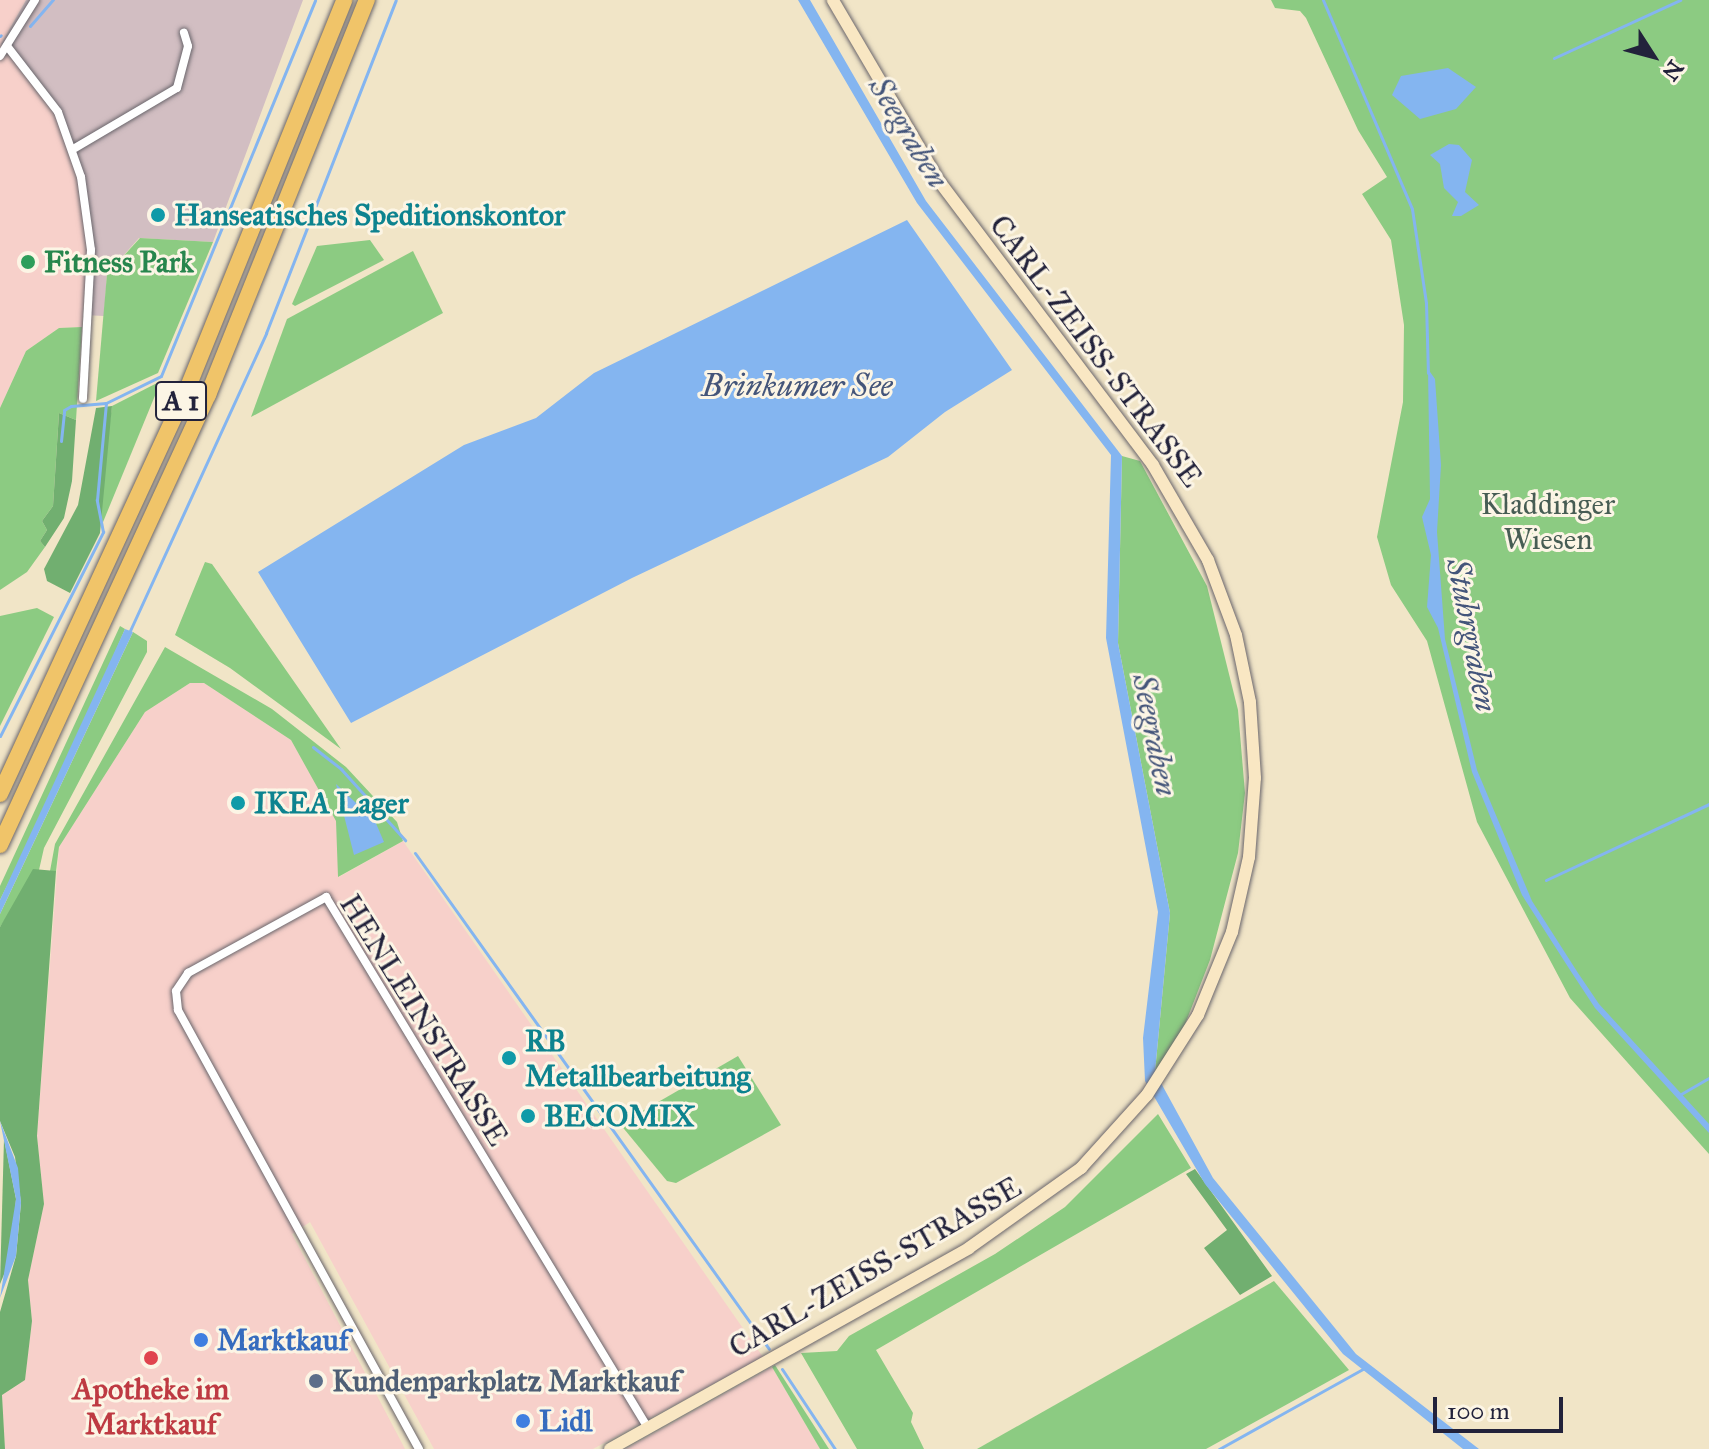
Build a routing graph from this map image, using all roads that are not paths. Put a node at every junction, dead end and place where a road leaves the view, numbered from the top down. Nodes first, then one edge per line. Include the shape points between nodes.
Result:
1 (35, 0) edge
2 (344, 0) edge
3 (367, 0) edge
4 (833, 0) edge
5 (184, 33) dead end
6 (7, 46) junction
7 (0, 56) edge
8 (75, 148) junction
9 (83, 399) dead end
10 (0, 794) edge
11 (0, 845) edge
12 (648, 1428) junction
13 (419, 1449) edge
14 (610, 1449) edge

1 - 6 street
2 - 10 highway, A 1 via 188,387
3 - 11 highway, A 1 via 208,395
4 - 12 main road, CARL-ZEISS-STRASSE via 946,192 1178,504 1208,560 1236,635 1253,727 1249,857 1224,955 1163,1074 1081,1168 1014,1220
5 - 8 street via 188,46 177,88
6 - 7 street
6 - 8 street via 58,112
8 - 9 street via 91,250
12 - 13 street, HENLEINSTRASSE via 326,897 188,973 176,991 178,1010
12 - 14 main road, CARL-ZEISS-STRASSE

